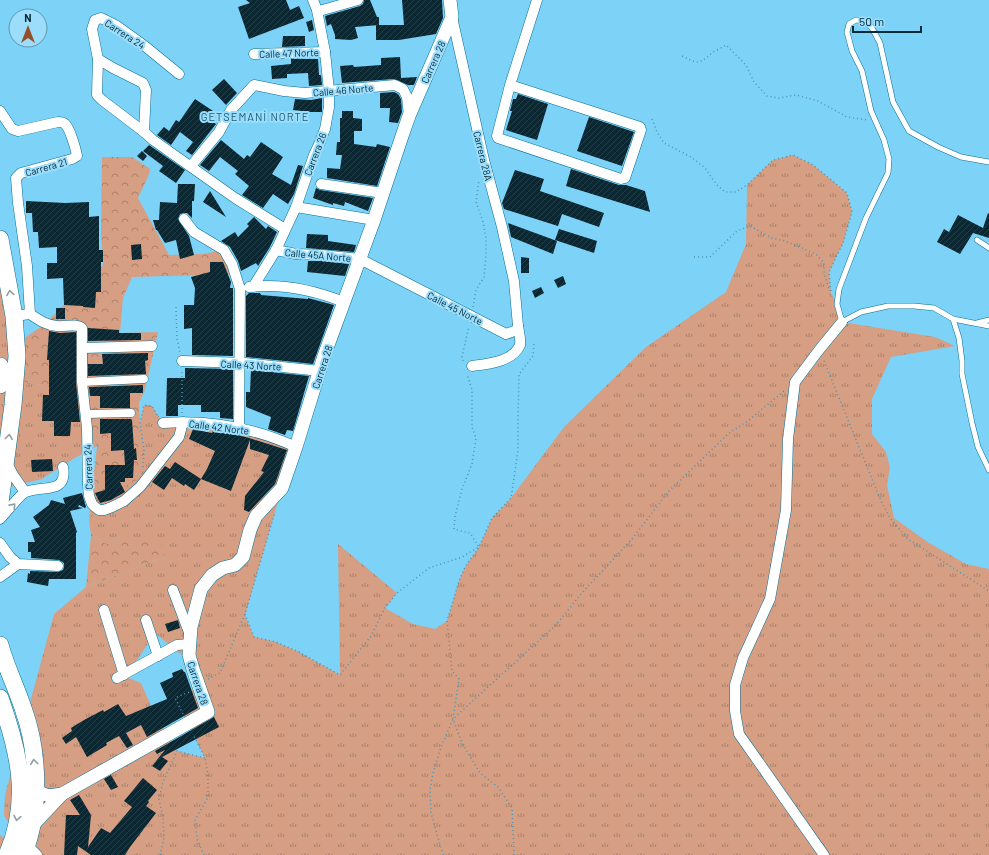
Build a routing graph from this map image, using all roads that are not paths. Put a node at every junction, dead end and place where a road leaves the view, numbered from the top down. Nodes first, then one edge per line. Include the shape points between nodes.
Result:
1 (358, 0) edge
2 (450, 0) edge
3 (538, 0) edge
4 (318, 7) edge
5 (452, 17) junction
6 (324, 52) junction
7 (254, 54) dead end
8 (98, 59) junction
9 (179, 74) dead end
10 (510, 85) junction
11 (329, 91) junction
12 (0, 111) edge
13 (409, 116) junction
14 (144, 132) junction
15 (989, 162) edge
16 (191, 166) junction
17 (321, 184) dead end
18 (383, 193) junction
19 (296, 207) junction
20 (184, 219) dead end
21 (374, 220) junction
22 (285, 229) junction
23 (0, 239) edge
24 (977, 240) dead end
25 (989, 248) edge
26 (276, 250) junction
27 (360, 259) junction
28 (253, 287) junction
29 (240, 289) junction
30 (344, 302) junction
31 (30, 314) junction
32 (14, 316) junction
33 (953, 319) junction
34 (989, 320) edge
35 (842, 322) junction
36 (976, 323) junction
37 (518, 326) junction
38 (989, 326) edge
39 (152, 346) dead end
40 (83, 348) junction
41 (182, 361) dead end
42 (240, 363) junction
43 (0, 366) edge
44 (472, 366) dead end
45 (320, 371) junction
46 (144, 379) dead end
47 (82, 382) junction
48 (0, 385) edge
49 (131, 413) dead end
50 (85, 414) junction
51 (183, 422) junction
52 (163, 423) road end
53 (239, 429) junction
54 (296, 447) junction
55 (6, 460) junction
56 (63, 467) dead end
57 (989, 470) edge
58 (25, 492) junction
59 (0, 503) edge
60 (0, 519) edge
61 (0, 543) edge
62 (18, 564) junction
63 (58, 566) dead end
64 (0, 577) edge
65 (173, 590) dead end
66 (104, 610) dead end
67 (146, 620) dead end
68 (190, 640) junction
69 (0, 645) edge
70 (158, 656) junction
71 (0, 698) edge
72 (36, 791) junction
73 (62, 794) junction
74 (32, 826) junction
75 (29, 852) edge
76 (7, 855) edge
77 (824, 855) edge

1 - 4 street
2 - 5 street
3 - 10 street
4 - 6 street, Carrera 26
5 - 13 street, Carrera 28
5 - 37 street, Carrera 28A via 514,281
6 - 7 street, Calle 47 Norte
6 - 11 street, Carrera 26
8 - 9 street, Carrera 24 via 92,29 95,20 101,18 117,26
8 - 14 street via 97,95
8 - 14 street via 143,84 146,90
10 - 10 street via 497,131 498,138 621,179 625,178 640,127
11 - 13 street, Calle 46 Norte via 395,85 403,89 407,97
11 - 16 street, Calle 46 Norte via 284,92 254,85 231,110 219,132
11 - 19 street, Carrera 26 via 325,129
12 - 31 street, Carrera 21 via 14,131 63,123 67,126 77,156 21,173 16,178
13 - 18 street, Carrera 28
14 - 16 street
15 - 35 lane via 961,157 909,131 893,102 880,43 872,28 865,21 856,20 849,24 849,42 862,72 871,111 889,158 888,172 866,218 839,289 838,304
16 - 22 street via 235,198
17 - 18 street
18 - 21 street, Carrera 28
19 - 21 street
19 - 22 street, Carrera 26
20 - 29 street via 194,232 224,250 232,264
21 - 27 street, Carrera 28
22 - 26 street, Carrera 26
32 -> 23 highway
24 - 25 lane
26 - 27 street, Calle 45A Norte
26 - 28 street, Carrera 26
27 - 30 street, Carrera 28
27 - 37 street, Calle 45 Norte via 506,334 517,330
28 - 29 street
28 - 30 street via 300,288
29 - 42 street
30 - 45 street, Carrera 28
31 - 32 street
31 - 40 street, Carrera 24 via 37,320 56,326 79,326 82,328
55 -> 32 highway via 17,356
33 - 35 lane via 934,308 888,306 861,312
33 - 36 lane
33 - 57 lane via 972,423 978,446
34 - 36 lane
35 - 77 street via 795,382 788,439 786,510 770,599 743,658 735,685 735,711 739,734
36 - 38 lane
37 - 44 street via 520,344 513,354 495,363
39 - 40 street
40 - 47 street, Carrera 24
41 - 42 street, Calle 43 Norte
42 - 45 street, Calle 43 Norte
42 - 53 street
43 - 48 highway
45 - 54 street, Carrera 28
46 - 47 street
47 - 50 street, Carrera 24
49 - 50 street
50 - 51 street, Carrera 24 via 90,496 92,504 99,510 124,501 140,487 179,437
51 - 52 street, Calle 42 Norte
51 - 53 street, Calle 42 Norte
53 - 54 street, Calle 42 Norte via 266,435
54 - 68 street, Carrera 28 via 282,488 256,516 243,557 235,565 212,575 201,589
55 - 58 street
55 - 59 highway
56 - 58 street via 64,476 60,484 52,488
60 -> 58 street
61 - 62 street
62 - 63 street
62 - 64 street
65 - 68 street
66 - 70 street via 120,676
67 - 70 street
68 - 70 street
68 - 73 street, Carrera 28 via 189,655 192,669 208,712
72 -> 69 highway via 32,741 24,709
71 -> 76 highway via 14,740 20,783 14,838
72 - 73 street via 49,796
72 - 74 highway
73 - 74 street
74 - 75 highway

